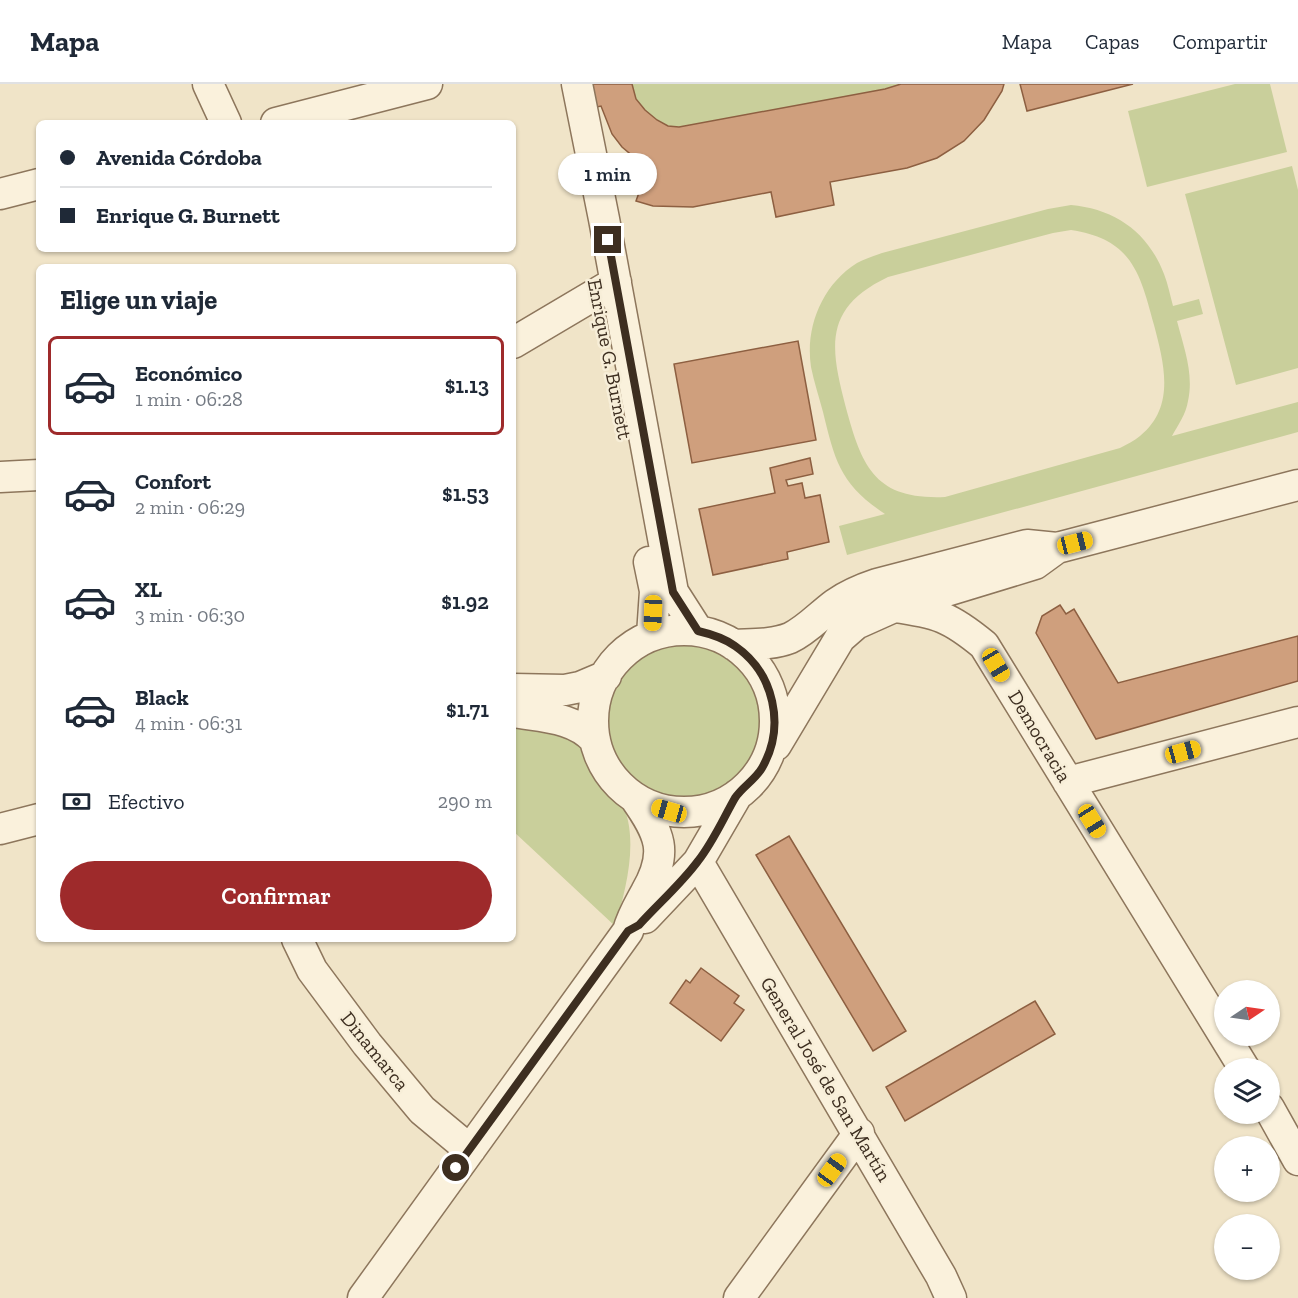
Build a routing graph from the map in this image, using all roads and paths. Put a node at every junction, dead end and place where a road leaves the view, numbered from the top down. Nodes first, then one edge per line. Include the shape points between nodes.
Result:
1 (208, 84) edge
2 (426, 84) edge
3 (560, 84) edge
4 (577, 84) edge
5 (225, 120) edge
6 (288, 120) edge
7 (36, 185) edge
8 (0, 194) edge
9 (606, 288) junction
10 (516, 341) edge
11 (36, 475) edge
12 (0, 477) edge
13 (1298, 485) edge
14 (1057, 548) junction
15 (894, 607) junction
16 (698, 631) junction
17 (652, 635) junction
18 (734, 645) junction
19 (606, 676) junction
20 (516, 689) edge
21 (516, 713) edge
22 (1298, 722) edge
23 (596, 740) junction
24 (762, 768) junction
25 (1068, 782) junction
26 (737, 795) junction
27 (635, 798) junction
28 (36, 820) edge
29 (0, 829) edge
30 (698, 862) junction
31 (628, 931) junction
32 (298, 942) edge
33 (1238, 1058) edge
34 (1281, 1116) edge
35 (859, 1133) junction
36 (470, 1150) junction
37 (1298, 1160) edge
38 (363, 1298) edge
39 (739, 1298) edge
40 (951, 1298) edge

1 - 5 street
2 - 6 street
3 - 9 street, Enrique G. Burnett
4 - 9 street, Enrique G. Burnett
7 - 8 street
9 - 10 street
9 - 16 street, Enrique G. Burnett via 673,592
9 - 17 street, Enrique G. Burnett via 655,591
11 - 12 street
13 - 14 street
14 - 15 street via 1035,564
14 - 18 street via 1027,545 877,584 856,591 801,633 787,639
15 - 24 street via 856,624 840,638
15 - 25 street, Democracia via 931,612 960,625 984,645
16 - 17 street
16 - 18 street
17 - 19 street via 623,653
18 - 24 street via 759,669 773,701 774,736
19 - 20 street via 565,690
19 - 23 street via 596,699
21 - 23 street via 575,724
22 - 25 street
23 - 27 street via 610,773
24 - 26 street
25 - 33 street, Democracia
26 - 27 street via 721,804 687,812 669,811
26 - 30 street
27 - 31 street via 654,828 660,854 656,876 632,916
28 - 29 street
30 - 31 street via 639,925
30 - 35 street, General José de San Martín
31 - 36 street
32 - 36 street, Dinamarca via 312,970 367,1044 422,1110
34 - 37 street
35 - 39 street
35 - 40 street, General José de San Martín
36 - 38 street

